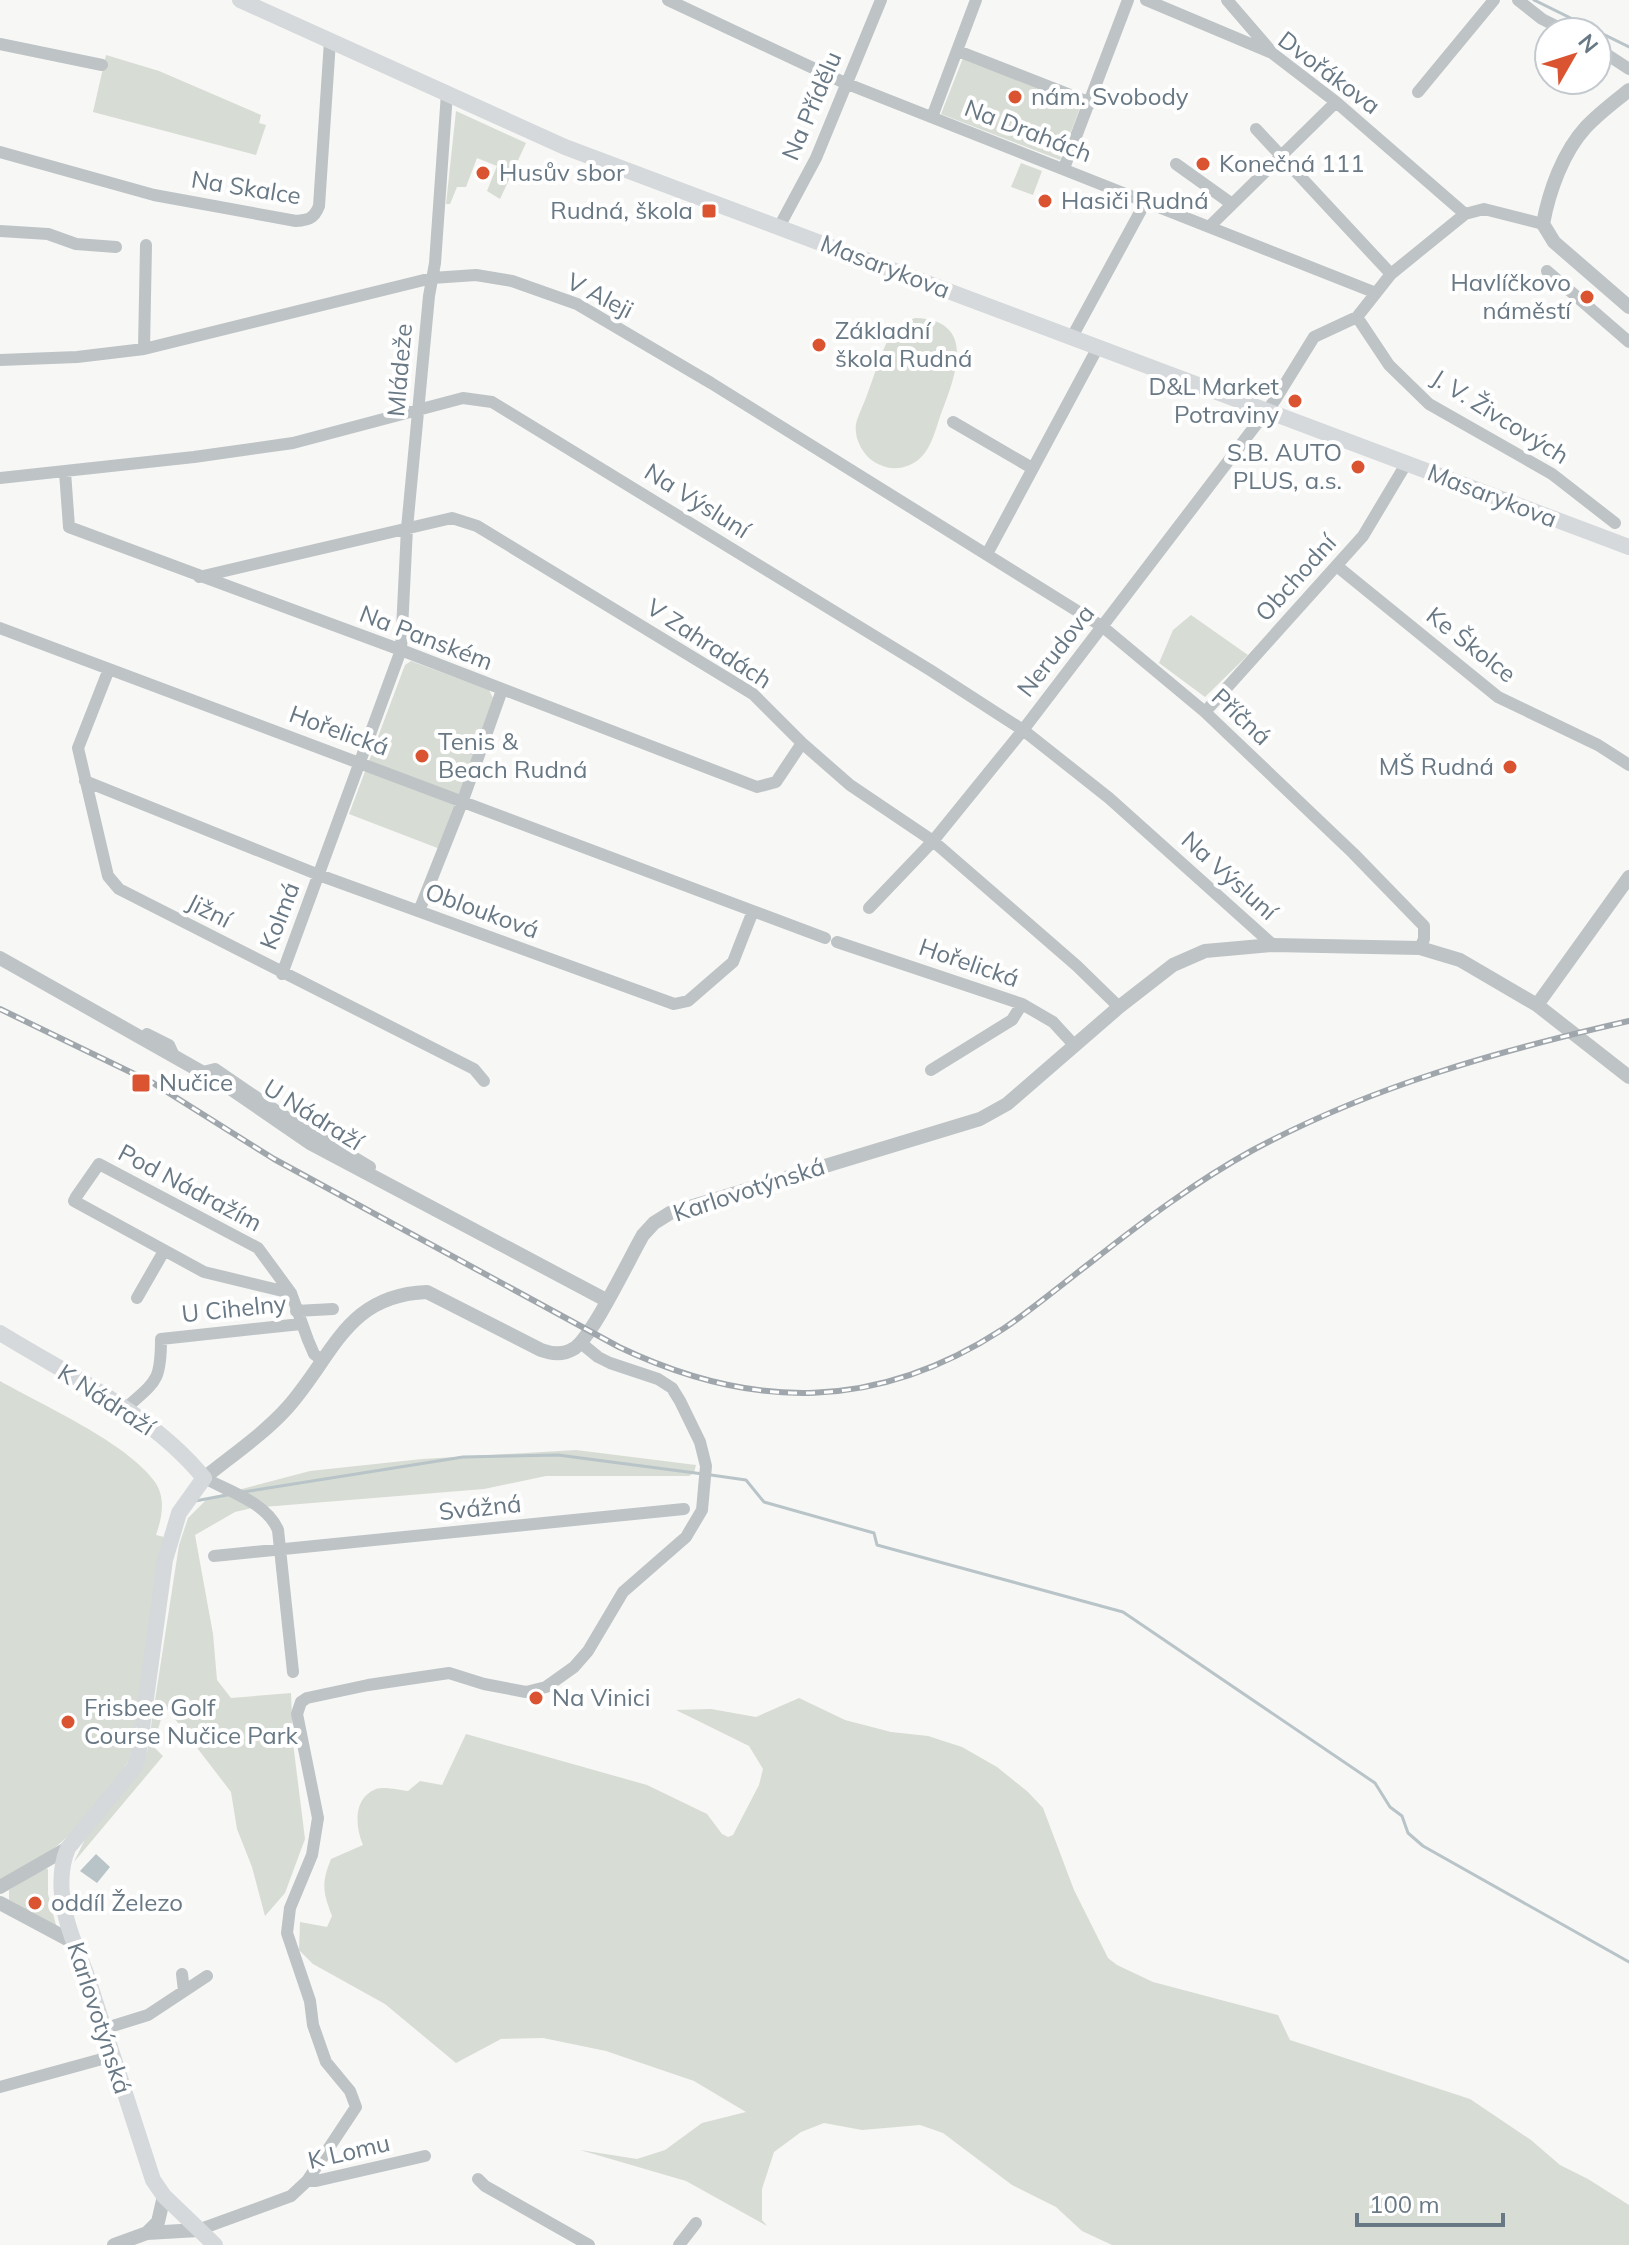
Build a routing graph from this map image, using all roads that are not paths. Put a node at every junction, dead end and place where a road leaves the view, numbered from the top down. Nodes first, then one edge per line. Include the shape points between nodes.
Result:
1 (240, 0) edge
2 (668, 0) edge
3 (881, 0) edge
4 (976, 0) edge
5 (1128, 0) edge
6 (1146, 0) edge
7 (1227, 0) edge
8 (1494, 0) edge
9 (1518, 0) edge
10 (1538, 16) edge
11 (330, 41) junction
12 (0, 44) edge
13 (958, 51) junction
14 (1272, 53) junction
15 (102, 65) dead end
16 (845, 83) junction
17 (1418, 92) dead end
18 (447, 93) junction
19 (1628, 93) edge
20 (1336, 102) junction
21 (1091, 103) junction
22 (932, 117) junction
23 (1256, 129) dead end
24 (0, 152) edge
25 (1283, 156) junction
26 (1176, 164) dead end
27 (1064, 168) junction
28 (1146, 201) junction
29 (1232, 204) junction
30 (1465, 214) junction
31 (1543, 224) junction
32 (1210, 226) junction
33 (779, 227) junction
34 (0, 231) edge
35 (146, 245) dead end
36 (116, 247) dead end
37 (1547, 271) dead end
38 (1391, 274) junction
39 (432, 278) junction
40 (1376, 293) junction
41 (1629, 307) edge
42 (1357, 317) junction
43 (1626, 334) edge
44 (1072, 337) junction
45 (1098, 347) junction
46 (144, 349) junction
47 (0, 360) edge
48 (418, 409) junction
49 (1266, 411) junction
50 (953, 422) dead end
51 (1406, 464) junction
52 (1032, 468) junction
53 (65, 472) junction
54 (0, 478) edge
55 (1597, 510) junction
56 (1615, 523) dead end
57 (407, 528) junction
58 (1588, 532) junction
59 (1629, 547) edge
60 (987, 554) junction
61 (1338, 567) junction
62 (199, 577) junction
63 (1103, 627) junction
64 (0, 628) edge
65 (401, 650) junction
66 (109, 669) junction
67 (502, 690) junction
68 (1205, 712) junction
69 (1023, 730) junction
70 (802, 743) junction
71 (359, 762) junction
72 (1629, 765) edge
73 (85, 781) junction
74 (463, 800) junction
75 (933, 841) junction
76 (319, 875) junction
77 (1629, 877) edge
78 (869, 908) dead end
79 (419, 911) junction
80 (753, 911) junction
81 (1273, 945) junction
82 (1420, 948) junction
83 (0, 958) edge
84 (282, 974) junction
85 (1022, 1004) junction
86 (1537, 1005) junction
87 (1119, 1007) junction
88 (1075, 1046) junction
89 (931, 1070) dead end
90 (1629, 1077) edge
91 (484, 1081) dead end
92 (164, 1251) junction
93 (291, 1293) junction
94 (137, 1298) dead end
95 (606, 1300) junction
96 (333, 1309) dead end
97 (296, 1311) junction
98 (301, 1324) junction
99 (0, 1333) edge
100 (581, 1343) junction
101 (322, 1360) junction
102 (125, 1409) junction
103 (204, 1478) junction
104 (684, 1509) dead end
105 (280, 1550) junction
106 (214, 1556) dead end
107 (293, 1672) dead end
108 (68, 1848) junction
109 (0, 1887) edge
110 (0, 1903) edge
111 (73, 1942) junction
112 (182, 1974) dead end
113 (207, 1976) dead end
114 (184, 1991) junction
115 (103, 2029) junction
116 (113, 2056) junction
117 (0, 2087) edge
118 (425, 2156) dead end
119 (478, 2179) dead end
120 (307, 2181) junction
121 (164, 2196) junction
122 (696, 2223) dead end
123 (198, 2230) junction
124 (147, 2233) junction
125 (114, 2245) edge
126 (215, 2245) edge
127 (589, 2245) edge
128 (679, 2245) edge

1 - 11 main road, Masarykova
2 - 16 street, Na Drahách
3 - 16 street, Na Přídělu
4 - 13 street
5 - 21 street
6 - 14 street, Dvořákova
7 - 14 street
8 - 17 street
9 - 10 street
11 - 18 main road, Masarykova
11 - 24 street, Na Skalce via 319,206 309,220 154,195
12 - 15 street
13 - 21 street
13 - 22 street
14 - 20 street, Dvořákova
16 - 22 street, Na Drahách
16 - 33 street, Na Přídělu via 816,158
18 - 33 main road, Masarykova via 565,147
18 - 39 street, Mládeže
19 - 31 street via 1583,130 1564,160
20 - 25 street
20 - 30 street, Dvořákova
21 - 27 street
22 - 27 street, Na Drahách
23 - 25 street
25 - 29 street
25 - 38 street
26 - 29 street
27 - 28 street, Na Drahách
28 - 32 street, Na Drahách
28 - 44 street
29 - 32 street
30 - 31 street via 1484,209
30 - 38 street
31 - 41 street via 1554,242
32 - 40 street, Na Drahách
33 - 44 main road, Masarykova
34 - 36 street
35 - 46 street
37 - 43 street
38 - 40 street
39 - 46 street, V Aleji
39 - 48 street, Mládeže
39 - 60 street, V Aleji via 476,275 512,281 577,304
40 - 42 street
42 - 49 street, Nerudova via 1314,337
42 - 55 street, J. V. Živcových via 1389,365 1429,404 1552,474
44 - 45 main road, Masarykova
45 - 49 main road, Masarykova
45 - 52 street
46 - 47 street, V Aleji
48 - 53 street, Na Výsluní via 293,443
48 - 57 street, Mládeže
48 - 69 street, Na Výsluní via 463,398 492,402
49 - 51 main road, Masarykova
49 - 63 street, Nerudova
50 - 52 street
51 - 58 main road, Masarykova
51 - 61 street, Obchodní
52 - 60 street
53 - 54 street, Na Výsluní
53 - 62 street, Na Panském via 69,527
55 - 56 street, J. V. Živcových
55 - 58 street
57 - 62 street, V Zahradách
57 - 65 street, Mládeže
57 - 70 street, V Zahradách via 452,518 477,526 753,694
58 - 59 main road, Masarykova
60 - 63 street, Příčná
61 - 68 street, Obchodní
61 - 72 street, Ke Školce via 1498,697
62 - 65 street, Na Panském
63 - 68 street, Příčná
63 - 69 street, Nerudova
64 - 66 street, Hořelická
65 - 67 street, Na Panském
65 - 71 street, Mládeže
66 - 71 street, Hořelická
66 - 73 street, Jižní via 78,748
67 - 70 street, Na Panském via 757,787 776,782
67 - 74 street
68 - 82 street, Příčná via 1424,926
69 - 75 street, Nerudova
69 - 81 street, Na Výsluní via 1109,798
70 - 75 street, V Zahradách via 850,785
71 - 74 street, Hořelická
71 - 76 street, Kolmá
73 - 76 street, Oblouková
73 - 84 street, Jižní via 108,876 119,889
74 - 79 street
74 - 80 street, Hořelická
75 - 78 street, Nerudova
75 - 87 street, V Zahradách
76 - 79 street, Oblouková
76 - 84 street, Kolmá
77 - 86 street
79 - 80 street, Oblouková via 674,1004 688,1001 733,962
80 - 85 street, Hořelická
81 - 82 street, Karlovotýnská
81 - 87 street, Karlovotýnská via 1205,951 1173,965
82 - 86 street, Karlovotýnská via 1460,960
83 - 95 street, U Nádraží via 203,1072 310,1143
84 - 91 street, Jižní via 474,1069
85 - 88 street, Hořelická via 1053,1022
85 - 89 street via 1012,1020
86 - 90 street, Karlovotýnská
87 - 88 street, Karlovotýnská
88 - 95 street, Karlovotýnská via 1007,1104 980,1119 670,1213 643,1235
92 - 93 street, Pod Nádražím via 204,1272
92 - 93 street, Pod Nádražím via 74,1201 99,1164 258,1248
92 - 94 street
93 - 97 street, Pod Nádražím
95 - 100 street, Karlovotýnská
96 - 97 street
97 - 98 street, Pod Nádražím
98 - 101 street, Pod Nádražím
98 - 102 street, U Cihelny via 161,1339 161,1369 155,1382
99 - 102 main road, K Nádraží
100 - 101 street, Karlovotýnská via 568,1351 548,1352 444,1298 409,1293 370,1307 345,1327
100 - 120 street via 610,1363 672,1388 700,1442 706,1466 702,1510 686,1537 623,1592 574,1667 546,1687 526,1692 449,1673 301,1702 297,1714 318,1818 287,1933 326,2062 356,2107
101 - 103 street, Karlovotýnská via 287,1408
102 - 103 main road, K Nádraží via 174,1446
103 - 105 street via 274,1519
103 - 108 main road, Karlovotýnská via 179,1513 165,1560 134,1768
104 - 105 street, Svážná
105 - 106 street, Svážná
105 - 107 street
108 - 109 street
108 - 111 main road, Karlovotýnská via 60,1880
110 - 111 street
111 - 115 main road, Karlovotýnská
112 - 114 street
113 - 114 street
114 - 115 street via 148,2015
115 - 116 main road, Karlovotýnská
116 - 117 street
116 - 121 main road, Karlovotýnská via 153,2180
118 - 120 street, K Lomu
119 - 127 street
120 - 123 street, K Lomu via 291,2196
121 - 123 main road, Karlovotýnská
121 - 124 street via 158,2222
122 - 128 street
123 - 124 street
123 - 126 main road, Karlovotýnská
124 - 125 street

